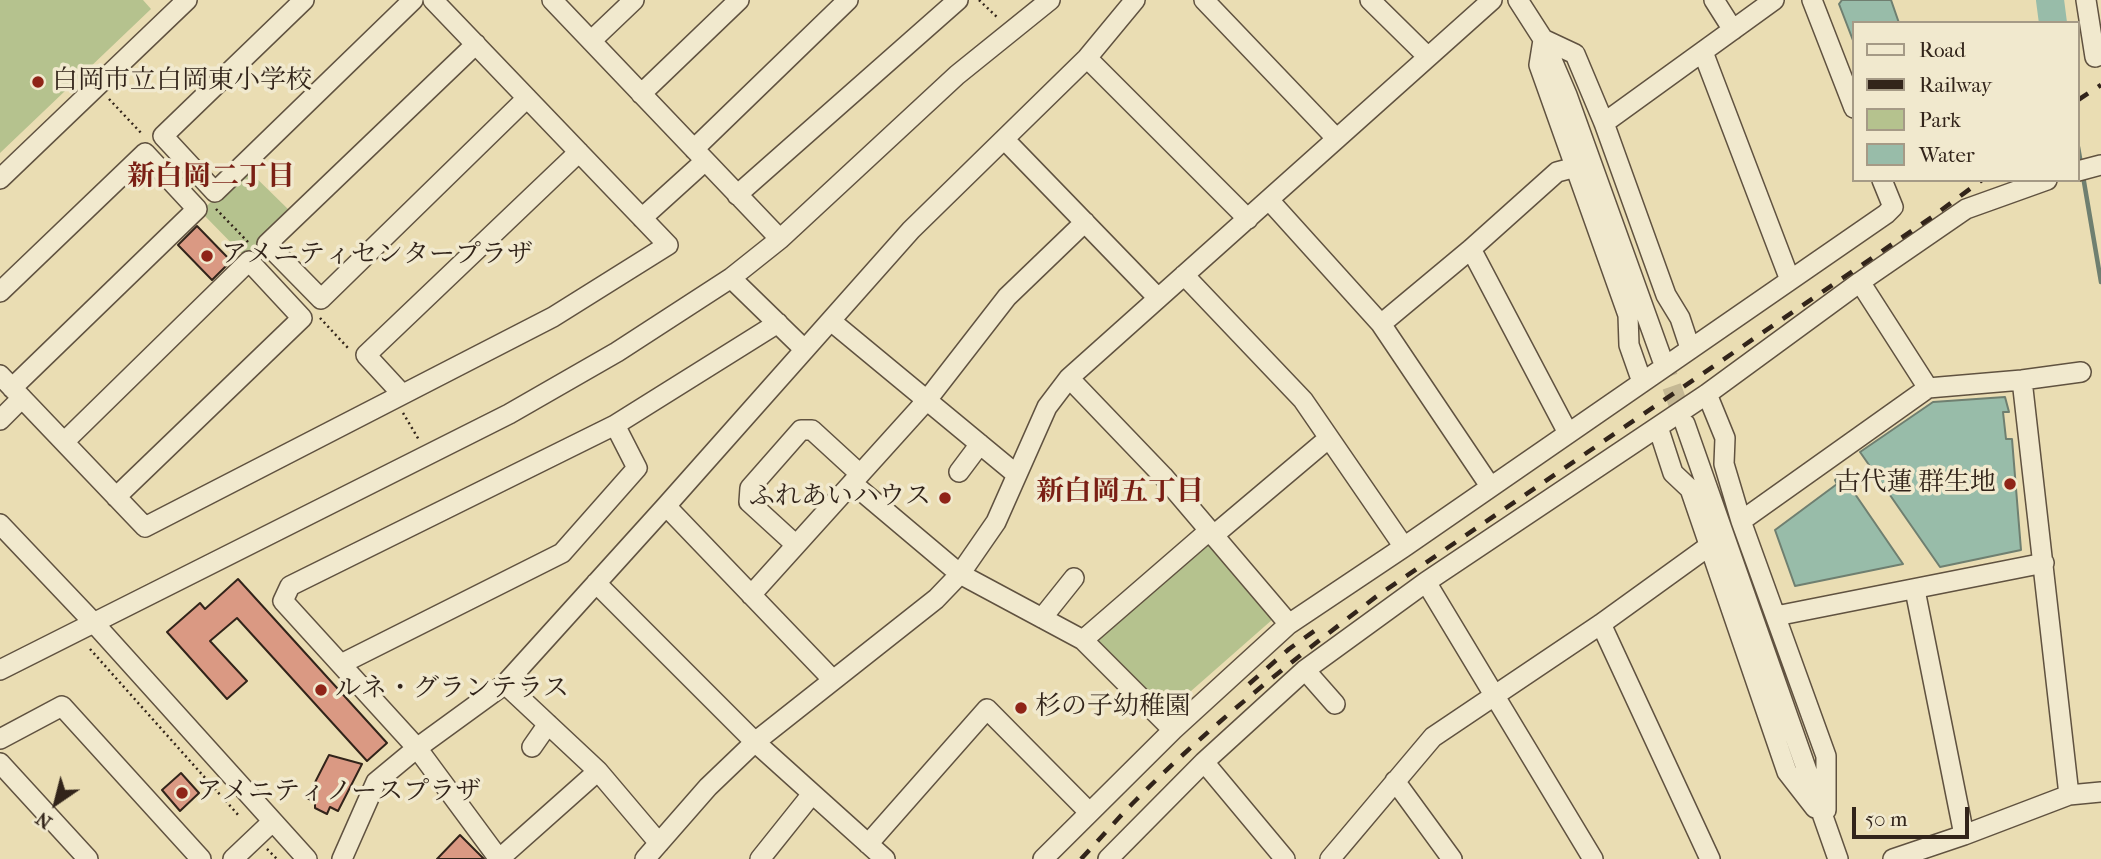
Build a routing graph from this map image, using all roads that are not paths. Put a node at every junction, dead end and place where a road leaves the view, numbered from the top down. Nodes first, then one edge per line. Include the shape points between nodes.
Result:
1 (304, 0) edge
2 (413, 0) edge
3 (433, 0) edge
4 (552, 0) edge
5 (634, 0) edge
6 (739, 0) edge
7 (848, 0) edge
8 (958, 0) edge
9 (1050, 0) edge
10 (1135, 0) edge
11 (1204, 0) edge
12 (1370, 0) edge
13 (1492, 0) edge
14 (1518, 0) edge
15 (1714, 0) edge
16 (1774, 0) edge
17 (1812, 0) edge
18 (2086, 0) edge
19 (173, 4) edge
20 (1733, 30) junction
21 (1543, 39) junction
22 (591, 41) junction
23 (475, 44) junction
24 (1703, 52) junction
25 (2101, 55) edge
26 (1428, 57) junction
27 (1087, 58) junction
28 (642, 94) junction
29 (527, 98) junction
30 (1853, 105) edge
31 (1604, 123) junction
32 (1336, 138) junction
33 (1005, 140) junction
34 (579, 152) junction
35 (700, 155) junction
36 (2101, 165) edge
37 (1576, 167) junction
38 (2080, 170) edge
39 (0, 179) edge
40 (1883, 182) edge
41 (2041, 182) edge
42 (737, 195) junction
43 (1269, 200) junction
44 (642, 218) junction
45 (1248, 219) junction
46 (1085, 222) junction
47 (780, 239) junction
48 (1471, 249) junction
49 (1184, 275) junction
50 (731, 278) junction
51 (1790, 280) junction
52 (1860, 282) junction
53 (0, 292) edge
54 (1158, 298) junction
55 (831, 321) junction
56 (778, 323) junction
57 (1381, 324) junction
58 (1690, 348) junction
59 (804, 349) junction
60 (1662, 359) tunnel mouth
61 (2081, 372) dead end
62 (1069, 377) junction
63 (2022, 380) junction
64 (1642, 382) junction
65 (12, 387) edge
66 (1928, 388) junction
67 (402, 394) junction
68 (1707, 394) junction
69 (927, 400) junction
70 (0, 420) edge
71 (1685, 424) tunnel mouth
72 (615, 425) junction
73 (1658, 428) junction
74 (1568, 433) junction
75 (1329, 438) junction
76 (64, 442) junction
77 (980, 444) junction
78 (959, 472) dead end
79 (1016, 474) junction
80 (856, 479) junction
81 (1490, 486) junction
82 (116, 497) junction
83 (666, 506) junction
84 (1741, 521) junction
85 (0, 524) edge
86 (1212, 533) junction
87 (796, 545) junction
88 (1709, 546) junction
89 (1404, 547) junction
90 (2044, 563) junction
91 (960, 574) junction
92 (1074, 578) dead end
93 (1426, 582) junction
94 (596, 583) junction
95 (1914, 590) junction
96 (751, 595) junction
97 (1776, 616) junction
98 (1042, 618) junction
99 (94, 623) junction
100 (1289, 624) junction
101 (1601, 624) junction
102 (1083, 640) junction
103 (341, 664) junction
104 (0, 670) edge
105 (1305, 670) junction
106 (833, 680) junction
107 (505, 684) junction
108 (1494, 696) junction
109 (1335, 704) dead end
110 (548, 724) junction
111 (1173, 730) junction
112 (0, 739) edge
113 (755, 742) junction
114 (532, 747) dead end
115 (417, 748) junction
116 (1204, 762) junction
117 (0, 763) edge
118 (598, 771) junction
119 (1395, 780) junction
120 (2101, 793) edge
121 (812, 794) junction
122 (2069, 795) junction
123 (1089, 812) junction
124 (272, 822) junction
125 (1826, 823) junction
126 (1964, 835) junction
127 (659, 843) junction
128 (867, 844) junction
129 (88, 859) edge
130 (201, 859) edge
131 (233, 859) edge
132 (307, 859) edge
133 (342, 859) edge
134 (499, 859) edge
135 (645, 859) edge
136 (761, 859) edge
137 (885, 859) edge
138 (1042, 859) edge
139 (1108, 859) edge
140 (1285, 859) edge
141 (1330, 859) edge
142 (1452, 859) edge
143 (1593, 859) edge
144 (1710, 859) edge
145 (1838, 859) edge
146 (1893, 859) edge

1 - 2 street via 163,136 215,192
3 - 23 street
4 - 22 street
5 - 22 street
6 - 28 street
7 - 35 street
8 - 42 street
9 - 47 street via 957,75
10 - 27 street
11 - 32 street
12 - 26 street
13 - 26 street
14 - 21 street
15 - 20 street
16 - 20 street
17 - 30 street
18 - 25 street via 2095,57
19 - 39 street
20 - 24 street
21 - 31 street via 1575,54
21 - 37 street via 1539,65
21 - 60 street
22 - 28 street
23 - 29 street
23 - 29 street via 267,244 321,299
24 - 31 street
24 - 51 street
26 - 32 street
27 - 33 street
27 - 45 street
28 - 35 street
29 - 34 street
31 - 58 street via 1666,296
32 - 43 street
33 - 46 street
33 - 55 street via 911,230
34 - 44 street
34 - 67 street via 366,355
35 - 42 street
35 - 44 street
36 - 38 street
37 - 48 street via 1557,172
37 - 64 street via 1628,315 1629,345
40 - 51 street via 1893,207
41 - 52 street via 1966,209
42 - 47 street
43 - 45 street
43 - 57 street
44 - 67 street via 668,245 553,317
45 - 49 street
46 - 54 street
46 - 69 street via 1007,297
47 - 50 street
48 - 57 street
48 - 74 street
49 - 54 street
49 - 75 street via 1303,400
50 - 56 street
50 - 99 street via 617,352 509,414
51 - 58 street
52 - 66 street
52 - 68 street
53 - 65 street via 145,153 197,209
54 - 62 street
55 - 59 street
55 - 69 street
56 - 59 street
56 - 72 street
57 - 81 street
58 - 64 street
59 - 83 street
61 - 63 street
62 - 79 street via 1046,407
62 - 86 street
63 - 66 street
63 - 90 street
64 - 74 street
65 - 70 street
65 - 76 street
66 - 84 street
67 - 82 street via 145,527
68 - 73 street
68 - 84 street via 1725,438 1724,464
69 - 77 street
69 - 80 street
71 - 125 street
72 - 103 street via 636,468 562,553
72 - 103 street via 290,586 284,601
73 - 88 street via 1674,472 1690,489
73 - 93 street
74 - 81 street
75 - 86 street
75 - 89 street
76 - 82 street
76 - 82 street via 249,261 302,318
77 - 78 street
77 - 79 street
79 - 91 street via 996,522
80 - 87 street
80 - 87 street via 812,430 801,430 750,488 749,502
80 - 91 street
81 - 89 street
83 - 94 street
83 - 96 street
84 - 97 street
85 - 99 street
86 - 100 street
86 - 102 street
87 - 96 street
88 - 101 street
88 - 125 street via 1787,772
89 - 100 street
90 - 95 street
90 - 122 street
91 - 98 street
91 - 106 street via 936,599
92 - 98 street
93 - 105 street
93 - 108 street
94 - 107 street
94 - 113 street
95 - 97 street
95 - 126 street
96 - 106 street
97 - 125 street via 1826,756
98 - 102 street
99 - 104 street
99 - 124 street
100 - 111 street
101 - 108 street
101 - 144 street
102 - 111 street
103 - 115 street
105 - 109 street
105 - 116 street
106 - 113 street
107 - 110 street
107 - 115 street
108 - 119 street via 1433,737
108 - 143 street
110 - 114 street
110 - 118 street
111 - 123 street
112 - 130 street via 62,706
113 - 121 street
113 - 127 street
115 - 133 street via 376,782
115 - 134 street
116 - 139 street
116 - 140 street
117 - 129 street
118 - 127 street
118 - 134 street
119 - 141 street
119 - 142 street
120 - 122 street
121 - 128 street
121 - 136 street
122 - 126 street
123 - 128 street via 987,709
123 - 138 street
124 - 131 street
124 - 132 street
125 - 145 street
126 - 146 street
127 - 135 street
128 - 137 street

